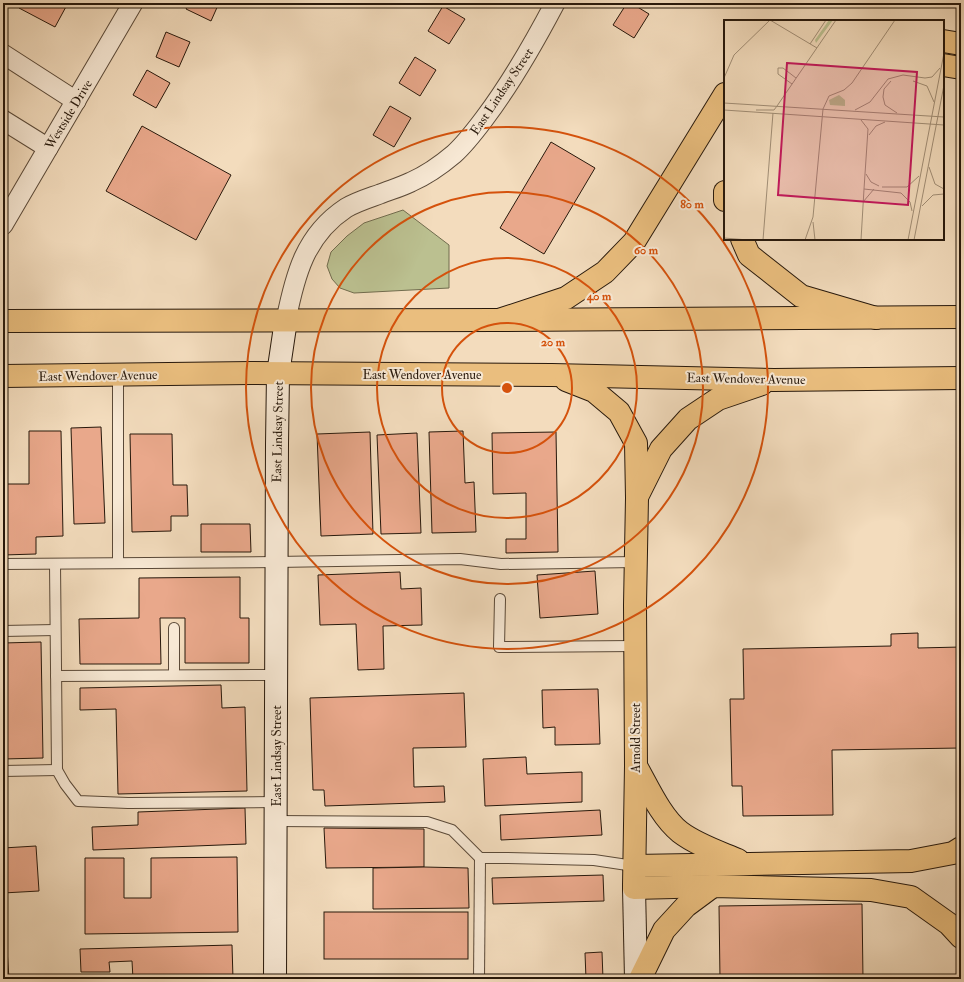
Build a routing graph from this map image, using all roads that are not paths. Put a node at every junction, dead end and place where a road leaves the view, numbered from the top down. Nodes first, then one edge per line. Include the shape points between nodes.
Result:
1 (133, 3) edge
2 (555, 3) edge
3 (944, 41) edge
4 (961, 44) edge
5 (3, 54) edge
6 (944, 64) edge
7 (961, 68) edge
8 (724, 96) edge
9 (76, 101) junction
10 (3, 120) edge
11 (48, 148) junction
12 (3, 226) edge
13 (742, 240) edge
14 (961, 317) edge
15 (876, 318) junction
16 (286, 320) junction
17 (499, 320) junction
18 (3, 321) edge
19 (118, 374) junction
20 (278, 374) junction
21 (552, 375) junction
22 (3, 376) edge
23 (961, 378) edge
24 (774, 380) junction
25 (637, 498) junction
26 (276, 562) junction
27 (635, 562) junction
28 (118, 563) junction
29 (3, 564) edge
30 (55, 564) junction
31 (500, 599) dead end
32 (174, 628) dead end
33 (55, 630) junction
34 (3, 631) edge
35 (635, 646) junction
36 (174, 675) junction
37 (276, 675) junction
38 (56, 676) junction
39 (636, 766) junction
40 (56, 770) junction
41 (3, 771) edge
42 (275, 812) junction
43 (961, 848) edge
44 (480, 858) junction
45 (747, 863) junction
46 (634, 866) junction
47 (713, 886) junction
48 (634, 888) junction
49 (961, 937) edge
50 (275, 979) edge
51 (479, 979) edge
52 (636, 979) edge
53 (640, 979) edge

1 - 9 street, Westside Drive
2 - 16 street, East Lindsay Street via 510,82 479,126 455,153 435,169 410,183 347,208 315,237 303,258
3 - 4 highway
5 - 9 street
6 - 7 highway
8 - 17 highway via 634,242 605,272 566,298
9 - 11 street, Westside Drive
10 - 11 street
11 - 12 street, Westside Drive
13 - 15 highway via 749,256 801,296
14 - 15 highway
15 - 17 highway
16 - 17 highway
16 - 18 highway
16 - 20 main road, East Lindsay Street
19 - 20 highway, East Wendover Avenue
19 - 22 highway, East Wendover Avenue
19 - 28 lane
20 - 21 highway, East Wendover Avenue
20 - 26 main road, East Lindsay Street
21 - 24 highway, East Wendover Avenue
21 - 25 highway, Arnold Street via 594,391 619,412 636,443
23 - 24 highway, East Wendover Avenue
24 - 25 highway via 718,399 688,419 661,449
25 - 27 highway, Arnold Street
26 - 27 lane via 460,559 501,564
26 - 28 lane
26 - 37 main road, East Lindsay Street
27 - 35 highway, Arnold Street
28 - 30 lane
29 - 30 lane
30 - 33 lane
31 - 35 lane via 500,647
32 - 36 lane
33 - 34 lane
33 - 38 lane
35 - 39 highway, Arnold Street
36 - 37 lane
36 - 38 lane
37 - 42 main road, East Lindsay Street
38 - 40 lane
39 - 45 highway via 664,815 680,832 702,845
39 - 46 highway, Arnold Street
40 - 41 lane
40 - 42 lane via 78,801
42 - 44 lane via 427,822 452,830
42 - 50 main road, East Lindsay Street
43 - 45 highway via 953,853 911,861
44 - 46 lane via 594,860
44 - 51 lane
45 - 46 highway
46 - 48 highway, Arnold Street
47 - 48 highway
47 - 49 highway via 871,890 911,897 949,924
47 - 53 highway via 686,906 664,930
48 - 52 main road, Arnold Street

